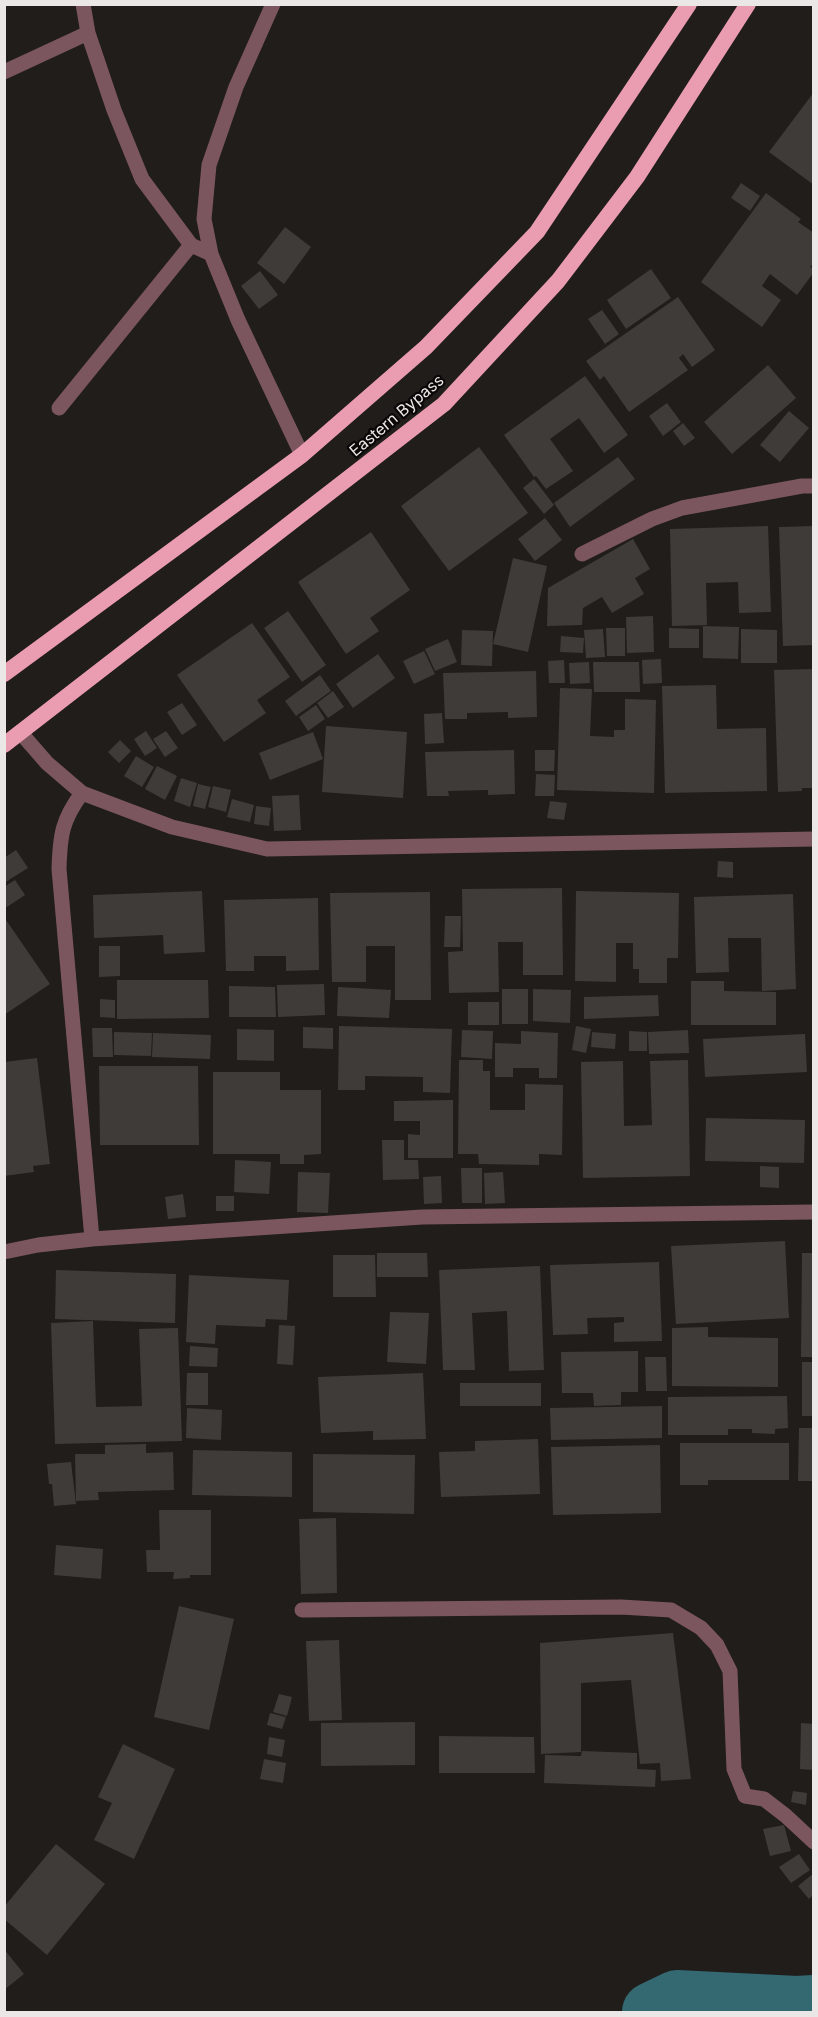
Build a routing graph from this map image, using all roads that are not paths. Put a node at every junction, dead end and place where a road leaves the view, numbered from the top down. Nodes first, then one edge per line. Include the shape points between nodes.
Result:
1 (83, 4) edge
2 (273, 4) edge
3 (689, 4) edge
4 (748, 4) edge
5 (88, 33) junction
6 (4, 72) edge
7 (191, 245) junction
8 (211, 254) junction
9 (59, 408) dead end
10 (302, 455) junction
11 (813, 486) edge
12 (582, 554) dead end
13 (4, 674) edge
14 (21, 732) junction
15 (4, 745) edge
16 (82, 793) junction
17 (813, 839) edge
18 (813, 1212) edge
19 (92, 1239) junction
20 (4, 1252) edge
21 (302, 1610) dead end
22 (813, 1842) edge

1 - 5 street
2 - 8 street via 236,87 209,165 204,219
3 - 10 highway, Eastern Bypass via 537,232 426,347
4 - 14 highway, Eastern Bypass via 623,196 558,281 444,404
5 - 6 street
5 - 7 street via 142,179
7 - 8 street
7 - 9 street
8 - 10 street
10 - 13 highway, Eastern Bypass
11 - 12 street via 682,508
14 - 15 highway, Eastern Bypass
14 - 16 street via 46,763
16 - 17 street via 172,827 267,849
16 - 19 street via 70,809 60,836 59,869
18 - 19 street via 422,1217
19 - 20 street
21 - 22 street via 621,1607 671,1610 701,1628 717,1645 730,1671 734,1769 745,1796 765,1799

